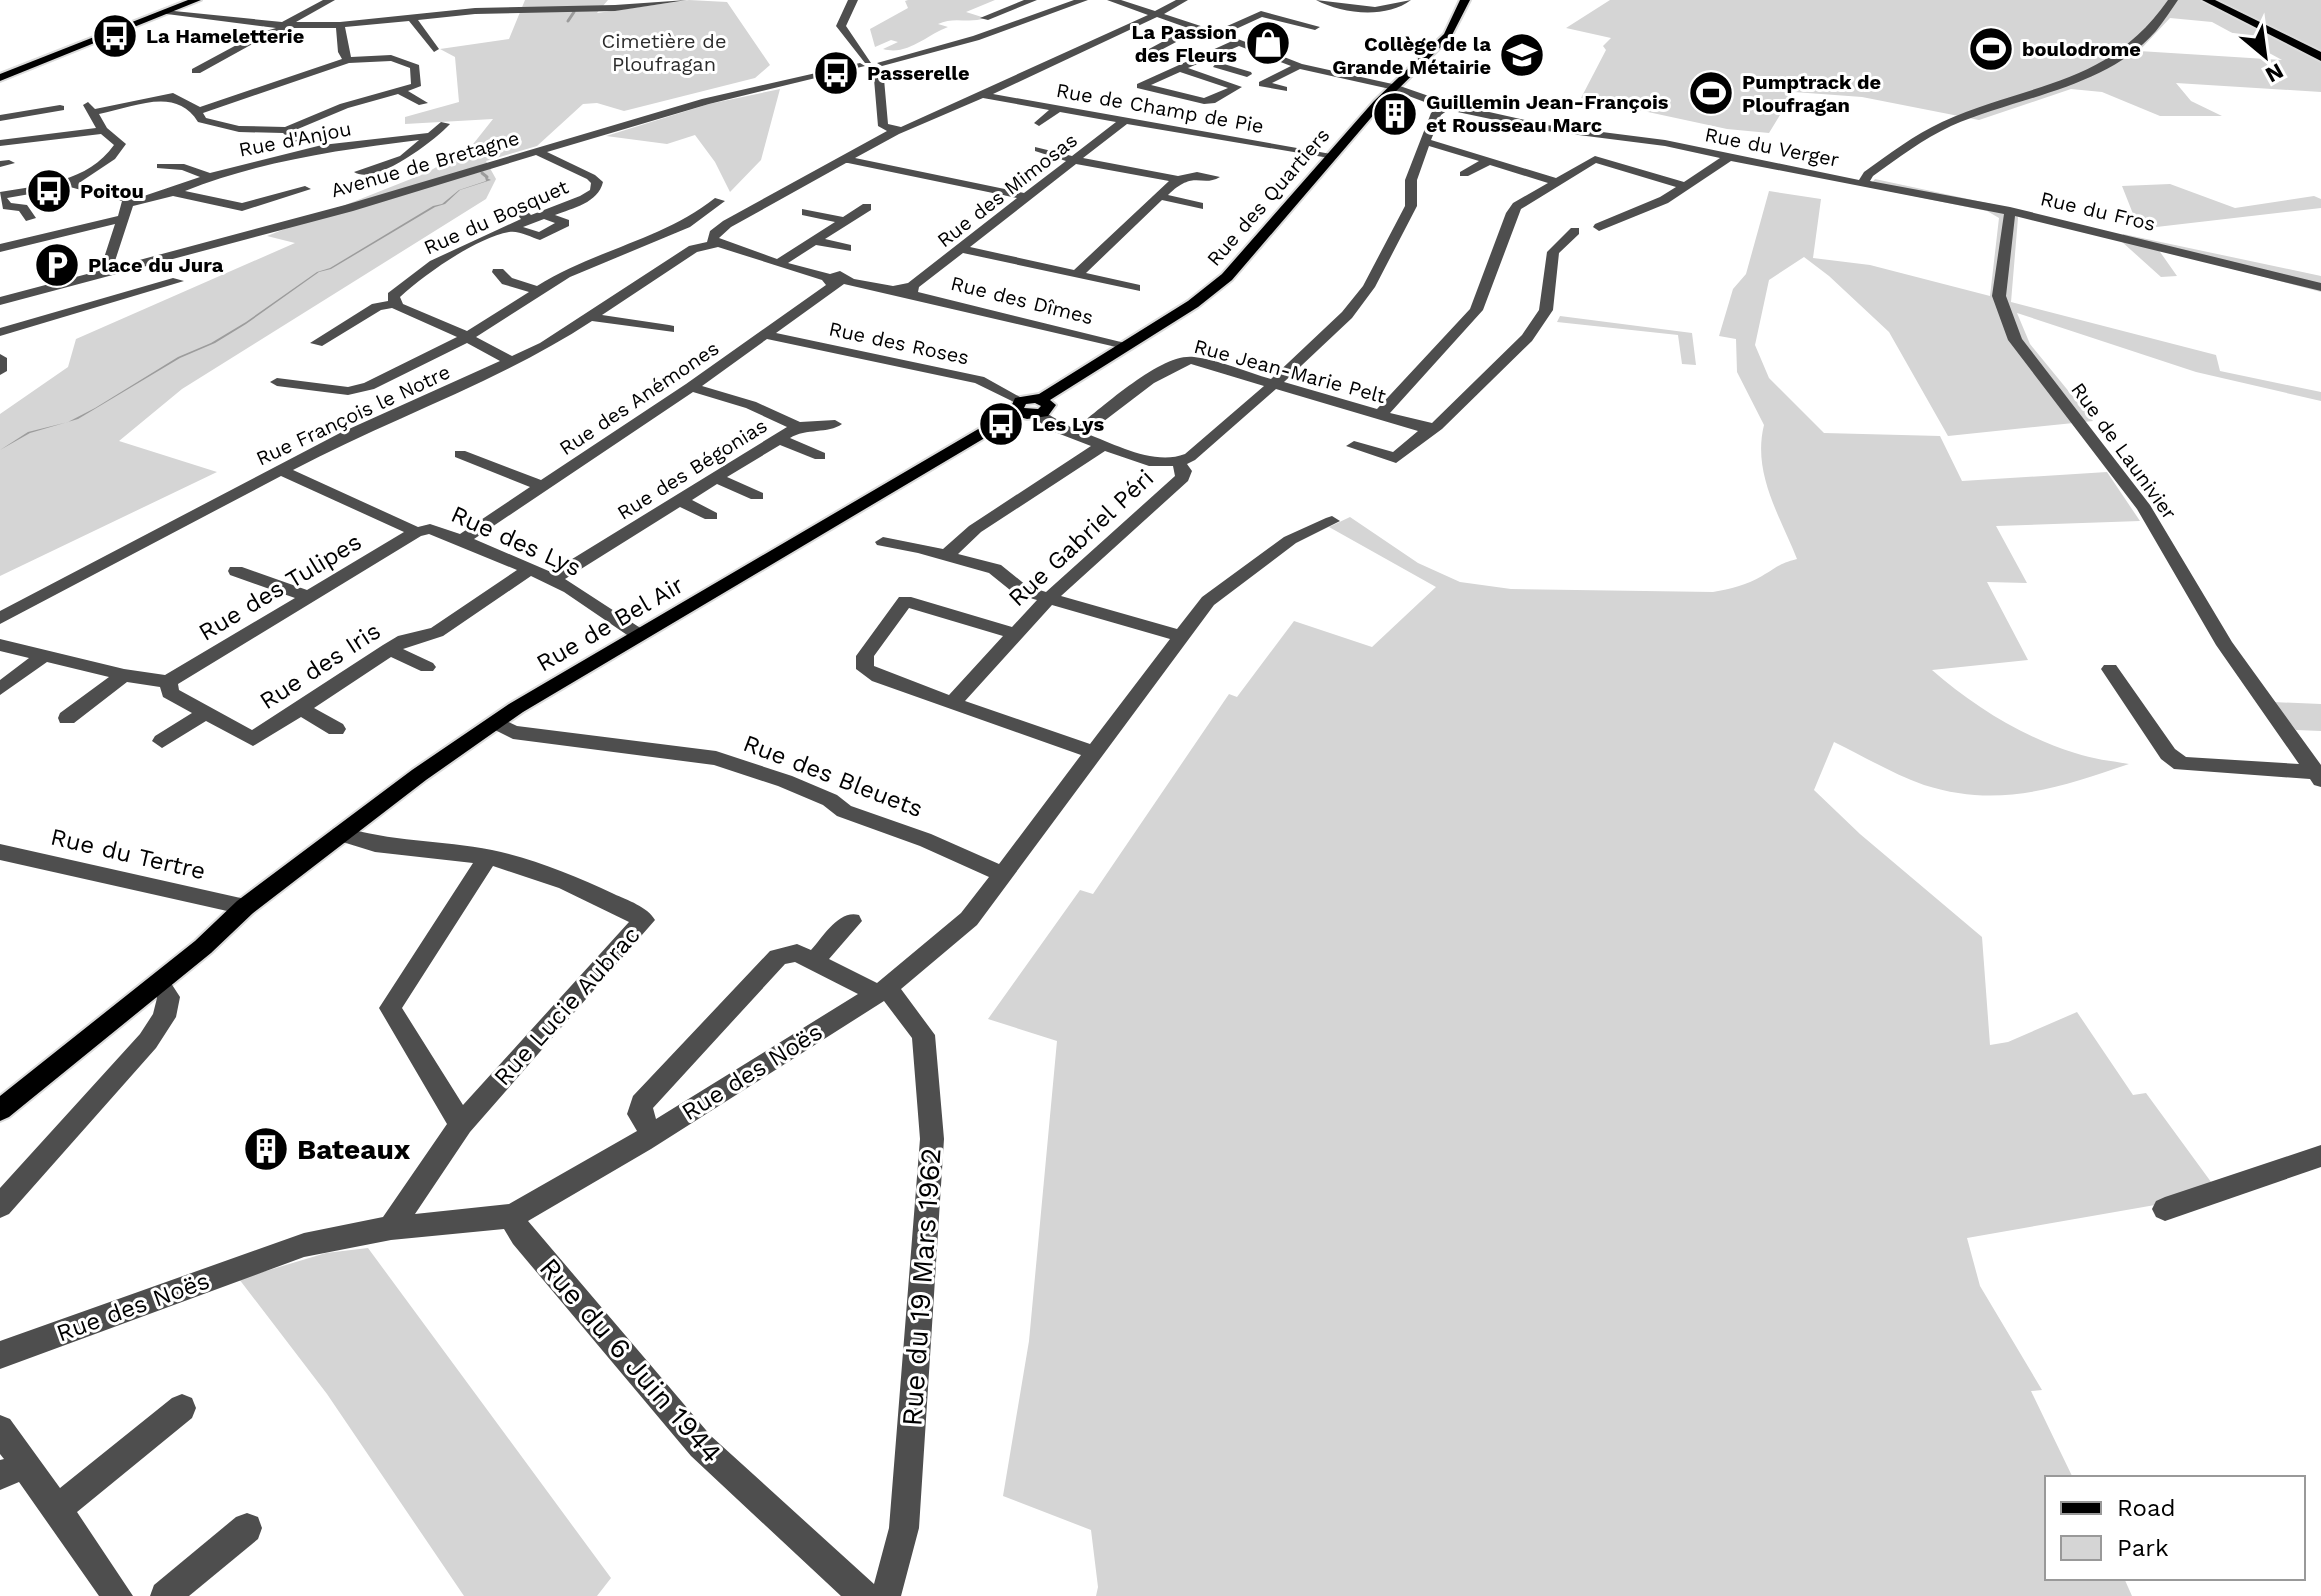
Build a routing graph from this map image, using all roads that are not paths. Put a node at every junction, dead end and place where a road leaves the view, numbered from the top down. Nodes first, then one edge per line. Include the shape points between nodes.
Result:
1 (196, 0) edge
2 (330, 0) edge
3 (682, 0) edge
4 (853, 0) edge
5 (1032, 0) edge
6 (1083, 0) edge
7 (1112, 0) edge
8 (1183, 0) edge
9 (1325, 0) edge
10 (1406, 0) edge
11 (1464, 0) edge
12 (2173, 0) edge
13 (2210, 1) edge
14 (164, 13) junction
15 (1157, 15) junction
16 (411, 17) junction
17 (985, 18) dead end
18 (286, 25) junction
19 (340, 25) junction
20 (1197, 27) junction
21 (1315, 27) dead end
22 (1217, 34) junction
23 (1239, 42) junction
24 (434, 49) dead end
25 (2321, 57) edge
26 (1139, 58) dead end
27 (348, 60) junction
28 (1201, 61) junction
29 (871, 64) junction
30 (1299, 66) junction
31 (1180, 69) junction
32 (196, 71) dead end
33 (1247, 74) dead end
34 (0, 78) edge
35 (1393, 87) junction
36 (1283, 89) dead end
37 (400, 91) junction
38 (983, 95) junction
39 (1211, 101) junction
40 (423, 103) dead end
41 (1224, 104) dead end
42 (1446, 106) junction
43 (60, 108) dead end
44 (1058, 108) junction
45 (199, 111) junction
46 (0, 118) edge
47 (1125, 120) junction
48 (1039, 123) dead end
49 (445, 124) dead end
50 (103, 130) junction
51 (286, 130) junction
52 (896, 131) junction
53 (428, 136) junction
54 (1427, 142) junction
55 (0, 143) edge
56 (1039, 149) dead end
57 (304, 152) junction
58 (538, 152) junction
59 (1331, 157) junction
60 (1728, 158) junction
61 (848, 160) junction
62 (1075, 160) junction
63 (1488, 161) junction
64 (161, 166) dead end
65 (360, 172) dead end
66 (1464, 174) dead end
67 (210, 177) junction
68 (1214, 177) dead end
69 (1178, 179) junction
70 (1558, 182) junction
71 (1864, 182) junction
72 (70, 184) junction
73 (1685, 186) junction
74 (305, 189) dead end
75 (173, 192) junction
76 (1160, 196) junction
77 (0, 197) edge
78 (1028, 197) junction
79 (537, 199) dead end
80 (128, 201) junction
81 (719, 201) dead end
82 (1199, 206) dead end
83 (867, 207) dead end
84 (90, 210) dead end
85 (2010, 211) junction
86 (806, 212) dead end
87 (545, 215) junction
88 (30, 218) dead end
89 (123, 218) junction
90 (530, 221) junction
91 (845, 221) junction
92 (98, 224) junction
93 (1599, 227) dead end
94 (515, 228) junction
95 (1575, 231) dead end
96 (815, 241) junction
97 (719, 243) junction
98 (0, 248) edge
99 (847, 248) dead end
100 (962, 249) junction
101 (778, 264) junction
102 (113, 270) junction
103 (498, 272) dead end
104 (1077, 275) junction
105 (178, 281) dead end
106 (837, 281) junction
107 (2321, 287) edge
108 (1135, 288) dead end
109 (537, 290) junction
110 (911, 290) junction
111 (0, 301) edge
112 (396, 303) junction
113 (589, 317) junction
114 (669, 329) dead end
115 (0, 332) edge
116 (767, 335) junction
117 (467, 336) junction
118 (317, 343) dead end
119 (1124, 347) junction
120 (0, 358) edge
121 (512, 361) junction
122 (0, 371) edge
123 (277, 382) dead end
124 (1274, 384) junction
125 (691, 387) junction
126 (1019, 407) junction
127 (1040, 407) junction
128 (1379, 416) junction
129 (835, 424) dead end
130 (798, 427) junction
131 (1429, 429) junction
132 (1076, 435) junction
133 (779, 439) junction
134 (1103, 445) junction
135 (1354, 446) dead end
136 (460, 454) dead end
137 (820, 456) dead end
138 (1178, 462) junction
139 (281, 470) junction
140 (716, 478) junction
141 (543, 487) junction
142 (757, 496) dead end
143 (680, 500) junction
144 (711, 516) dead end
145 (1332, 521) dead end
146 (416, 532) junction
147 (462, 540) junction
148 (883, 542) dead end
149 (947, 555) junction
150 (529, 570) junction
151 (236, 571) dead end
152 (552, 579) junction
153 (309, 597) junction
154 (1049, 598) junction
155 (0, 618) edge
156 (1015, 634) junction
157 (639, 635) junction
158 (1180, 636) junction
159 (0, 645) edge
160 (389, 649) junction
161 (44, 656) junction
162 (427, 667) dead end
163 (2110, 669) dead end
164 (124, 675) junction
165 (168, 682) junction
166 (0, 689) edge
167 (953, 703) junction
168 (300, 708) junction
169 (207, 712) junction
170 (67, 718) dead end
171 (496, 722) junction
172 (336, 729) dead end
173 (162, 741) dead end
174 (1092, 752) junction
175 (2318, 776) edge
176 (340, 834) junction
177 (0, 852) edge
178 (488, 857) junction
179 (1004, 875) junction
180 (245, 907) junction
181 (851, 921) dead end
182 (814, 961) junction
183 (159, 983) junction
184 (883, 991) junction
185 (0, 1110) edge
186 (461, 1124) junction
187 (653, 1134) junction
188 (2321, 1156) edge
189 (0, 1206) edge
190 (2165, 1209) dead end
191 (511, 1216) junction
192 (391, 1228) junction
193 (0, 1355) edge
194 (182, 1408) dead end
195 (0, 1429) edge
196 (12, 1470) edge
197 (56, 1510) junction
198 (247, 1528) dead end
199 (118, 1596) edge
200 (165, 1596) edge
201 (864, 1596) edge
202 (886, 1596) edge

1 - 14 main road
2 - 18 street
3 - 16 street
4 - 29 street via 841,26
5 - 17 street
6 - 29 street, Avenue de Bretagne via 987,35
7 - 15 street, Rue du Verger
8 - 15 street
9 - 10 street via 1380,15
11 - 35 main road, Rue des Quartiers via 1448,35
12 - 71 street via 2127,55 2072,83 1945,125 1868,174
13 - 25 highway
14 - 18 street
14 - 34 main road
15 - 20 street, Rue du Verger
15 - 38 street
16 - 19 street
16 - 24 street
18 - 19 street
18 - 32 street
19 - 27 street
20 - 22 street, Rue du Verger
20 - 26 street
21 - 22 street via 1261,14
22 - 23 street, Rue du Verger
23 - 28 street
23 - 30 street, Rue du Verger
27 - 37 street via 394,57 411,64 416,86
27 - 45 street
28 - 31 street
28 - 33 street
29 - 52 street via 879,79 883,126
29 - 58 street, Avenue de Bretagne via 706,101
30 - 35 street, Rue du Verger
30 - 36 street via 1263,84
31 - 39 street via 1237,85
31 - 39 street via 1141,86
35 - 42 street, Rue du Verger
35 - 59 main road, Rue des Quartiers
37 - 40 street
37 - 51 street
38 - 44 street, Rue de Champ de Pie
38 - 52 street
39 - 41 street
42 - 54 street via 1436,113
42 - 60 street, Rue du Verger
43 - 46 street
44 - 47 street, Rue de Champ de Pie
44 - 48 street
45 - 50 street via 173,96 91,108
45 - 51 street via 202,120 239,129
47 - 59 street, Rue de Champ de Pie
47 - 62 street, Rue des Mimosas
49 - 53 street
50 - 55 street
50 - 72 street via 120,144 117,151
51 - 57 street
52 - 61 street
53 - 57 street, Rue d'Anjou
53 - 65 street via 404,158
54 - 63 street
54 - 124 street via 1411,180 1411,206 1369,287
56 - 62 street
57 - 67 street, Rue d'Anjou
58 - 87 street, Rue du Bosquet via 597,182 584,199
58 - 102 street, Avenue de Bretagne
59 - 119 main road, Rue des Quartiers via 1227,277
60 - 71 street, Rue du Verger
60 - 73 street
61 - 78 street
61 - 97 street via 727,224 714,234 712,240
62 - 69 street
62 - 78 street, Rue des Mimosas
63 - 66 street
63 - 70 street
64 - 67 street via 184,167
67 - 75 street, Rue d'Anjou
68 - 69 street
69 - 76 street
70 - 73 street via 1595,159
70 - 128 street via 1512,213 1476,310
71 - 85 street, Rue du Fros
72 - 77 street
72 - 80 street
73 - 93 street
74 - 75 street via 242,207
75 - 80 street, Rue d'Anjou
76 - 82 street
76 - 104 street
77 - 88 street via 7,206 23,208
78 - 100 street, Rue des Mimosas
79 - 90 street via 518,209
80 - 89 street
81 - 109 street via 680,230 581,266
83 - 91 street
84 - 92 street
85 - 107 street, Rue du Fros
85 - 175 street, Rue de Launivier via 1999,296 2015,340 2144,508 2225,645
86 - 91 street
87 - 90 street, Rue du Bosquet
87 - 94 street via 565,223 540,236
89 - 92 street
89 - 102 street via 109,261
90 - 94 street, Rue du Bosquet
91 - 96 street
92 - 98 street
94 - 112 street, Rue du Bosquet via 409,279 393,296
95 - 131 street via 1553,252 1546,310 1527,338
96 - 99 street
96 - 101 street
97 - 101 street
97 - 113 street, Rue François le Notre via 693,249
100 - 104 street
100 - 110 street, Rue des Mimosas
101 - 106 street
102 - 111 street, Avenue de Bretagne
103 - 109 street via 507,281
104 - 108 street
105 - 115 street
106 - 110 street, Rue des Dîmes via 897,295
106 - 116 street, Rue des Anémones
109 - 117 street
110 - 119 street, Rue des Dîmes
112 - 117 street
112 - 118 street via 377,307
113 - 114 street
113 - 121 street, Rue François le Notre
116 - 125 street, Rue des Anémones
116 - 126 street, Rue des Roses via 979,380
117 - 121 street
117 - 123 street via 369,386 348,391
119 - 127 main road, Rue des Quartiers
120 - 122 street
121 - 139 street, Rue François le Notre
124 - 128 street, Rue Jean-Marie Pelt
124 - 132 street, Rue Jean-Marie Pelt via 1182,361
124 - 138 street
125 - 130 street, Rue des Bégonias via 751,405
125 - 141 street, Rue des Anémones
126 - 127 main road, Rue des Quartiers
126 - 157 main road, Rue de Bel Air
127 - 132 street, Rue Gabriel Péri via 1057,428
128 - 131 street, Rue Jean-Marie Pelt
129 - 130 street
130 - 133 street, Rue des Bégonias
131 - 135 street via 1396,458
132 - 134 street, Rue Gabriel Péri
133 - 137 street
133 - 140 street, Rue des Bégonias
134 - 138 street, Rue Gabriel Péri via 1149,461
134 - 149 street via 975,529
136 - 141 street
138 - 154 street, Rue Gabriel Péri via 1182,478
139 - 146 street, Rue des Lys
139 - 155 street, Rue François le Notre
140 - 142 street
140 - 143 street, Rue des Bégonias
141 - 147 street, Rue des Anémones
143 - 144 street
143 - 152 street, Rue des Bégonias
145 - 158 street, Rue des Noës via 1290,540 1208,601
146 - 147 street, Rue des Lys via 430,529
146 - 153 street, Rue des Tulipes
147 - 150 street, Rue des Lys
148 - 149 street
149 - 154 street via 995,569 1021,590
150 - 152 street, Rue des Lys
150 - 160 street, Rue des Iris via 437,632
151 - 153 street
152 - 157 street, Rue des Lys
153 - 165 street, Rue des Tulipes
154 - 156 street, Rue Gabriel Péri
154 - 158 street
156 - 167 street, Rue Gabriel Péri
156 - 167 street via 905,601 865,656 865,669
157 - 171 main road, Rue de Bel Air
158 - 174 street, Rue des Noës
159 - 161 street
160 - 162 street
160 - 168 street, Rue des Iris
161 - 164 street
161 - 166 street
163 - 175 street via 2168,754 2181,764
164 - 165 street
164 - 170 street
165 - 169 street, Rue des Iris via 170,693
167 - 174 street
168 - 169 street, Rue des Iris via 253,739
168 - 172 street
169 - 173 street
171 - 176 main road, Rue de Bel Air
171 - 179 street, Rue des Bleuets via 513,732 716,758 785,781 844,811
174 - 179 street, Rue des Noës
176 - 178 street via 367,845
176 - 180 main road, Rue de Bel Air
177 - 180 street, Rue du Tertre
178 - 186 street via 390,1008
178 - 186 street, Rue Lucie Aubrac via 617,903 644,920
179 - 184 street, Rue des Noës via 969,919
180 - 183 main road, Rue de Bel Air
181 - 182 street
182 - 184 street
182 - 187 street via 797,953 778,957 642,1103 639,1114
183 - 185 main road, Rue de Bel Air
183 - 189 street via 169,997 164,1017 148,1041
184 - 187 street, Rue des Noës
184 - 202 street, Rue du 19 Mars 1962 via 923,1035 932,1139 904,1528
186 - 192 street, Rue Lucie Aubrac
187 - 191 street, Rue des Noës
188 - 190 street
191 - 192 street, Rue des Noës
191 - 201 street, Rue du 6 Juin 1944 via 701,1446
192 - 193 street, Rue des Noës via 304,1245
194 - 197 street
195 - 196 street
196 - 197 street
197 - 199 street
198 - 200 street

